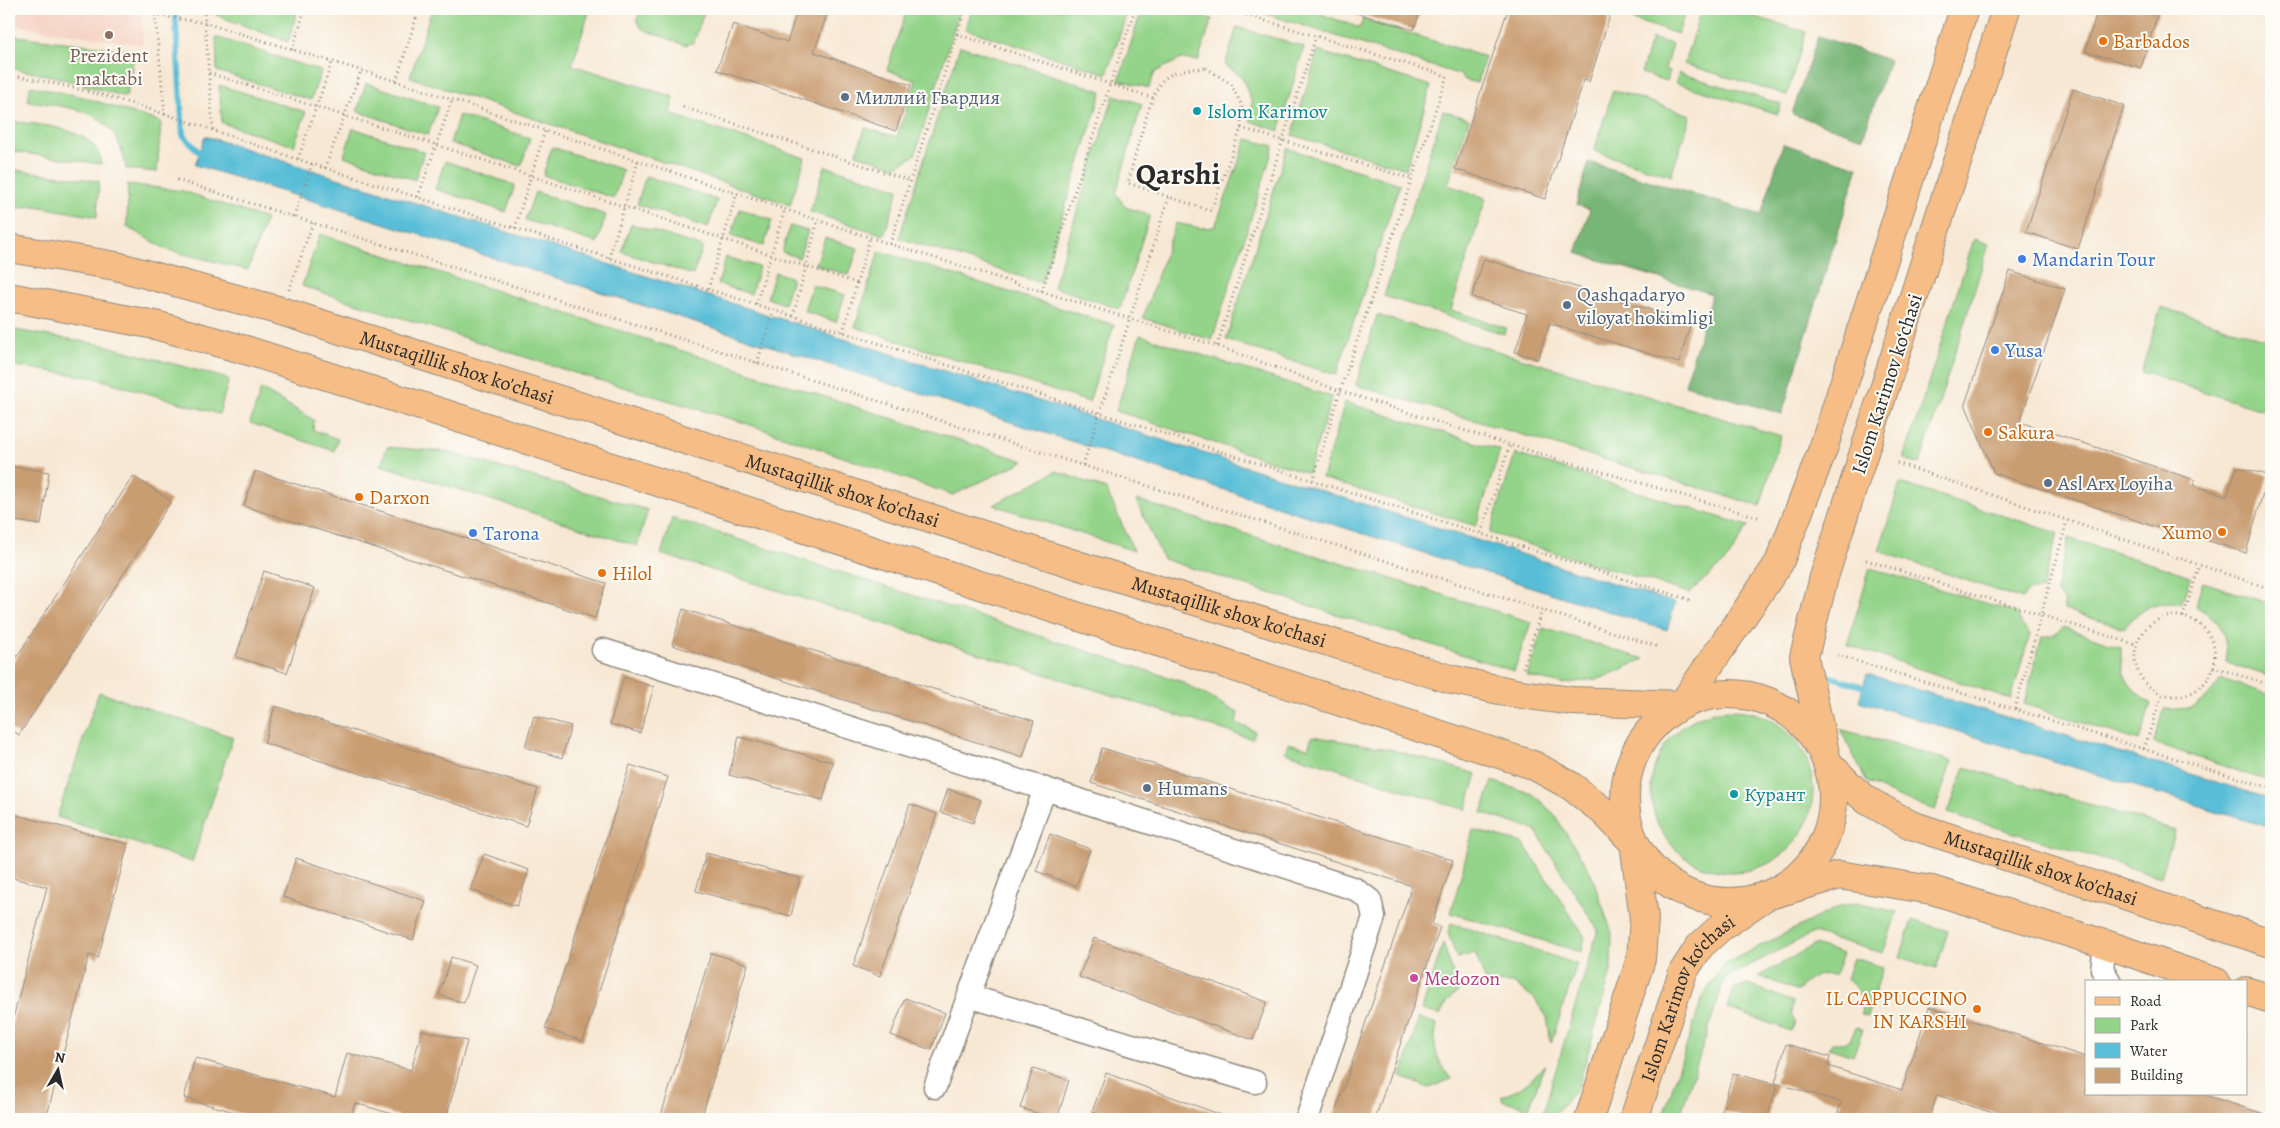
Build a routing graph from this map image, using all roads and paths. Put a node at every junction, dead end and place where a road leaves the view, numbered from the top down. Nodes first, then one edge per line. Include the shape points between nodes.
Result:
1 (204, 9) edge
2 (305, 9) edge
3 (419, 9) edge
4 (965, 9) edge
5 (1135, 9) edge
6 (1227, 9) edge
7 (1964, 9) edge
8 (2006, 9) edge
9 (205, 23) junction
10 (957, 34) junction
11 (1316, 36) junction
12 (292, 50) junction
13 (332, 62) junction
14 (361, 71) junction
15 (209, 73) junction
16 (9, 76) edge
17 (396, 81) junction
18 (1110, 84) junction
19 (1153, 98) junction
20 (452, 100) junction
21 (316, 106) junction
22 (683, 108) dead end
23 (165, 115) junction
24 (345, 115) junction
25 (1241, 128) junction
26 (213, 130) junction
27 (546, 130) junction
28 (1284, 140) junction
29 (437, 144) junction
30 (298, 159) junction
31 (638, 161) junction
32 (312, 164) junction
33 (325, 168) junction
34 (531, 176) junction
35 (1413, 179) junction
36 (177, 180) dead end
37 (911, 181) junction
38 (736, 193) junction
39 (418, 197) junction
40 (1169, 197) junction
41 (624, 206) junction
42 (785, 209) junction
43 (294, 217) junction
44 (818, 220) junction
45 (313, 223) junction
46 (515, 228) junction
47 (723, 238) junction
48 (870, 238) junction
49 (890, 244) junction
50 (9, 248) edge
51 (771, 254) junction
52 (609, 258) junction
53 (806, 266) junction
54 (857, 283) junction
55 (708, 289) junction
56 (1042, 291) junction
57 (288, 293) dead end
58 (9, 297) edge
59 (756, 305) junction
60 (774, 310) junction
61 (793, 316) junction
62 (1130, 319) junction
63 (843, 332) junction
64 (1217, 346) junction
65 (757, 362) junction
66 (1340, 391) junction
67 (1100, 413) junction
68 (1510, 444) junction
69 (1897, 463) dead end
70 (1083, 466) junction
71 (1312, 480) junction
72 (1761, 518) dead end
73 (2067, 521) junction
74 (1481, 533) junction
75 (1866, 560) dead end
76 (2200, 565) junction
77 (2271, 589) edge
78 (1690, 600) dead end
79 (1542, 610) junction
80 (2042, 615) junction
81 (2183, 617) junction
82 (2137, 644) junction
83 (1656, 646) dead end
84 (603, 650) dead end
85 (1837, 655) dead end
86 (2214, 667) junction
87 (1523, 668) dead end
88 (2271, 685) edge
89 (2162, 694) junction
90 (1682, 705) junction
91 (2015, 709) junction
92 (2144, 749) junction
93 (1827, 762) junction
94 (2271, 788) edge
95 (1046, 789) junction
96 (1634, 843) junction
97 (1766, 896) junction
98 (2271, 943) edge
99 (2105, 944) junction
100 (2109, 980) edge
101 (2210, 980) edge
102 (2248, 992) edge
103 (969, 996) junction
104 (2271, 999) edge
105 (1255, 1082) dead end
106 (935, 1087) dead end
107 (1307, 1119) edge
108 (1589, 1119) edge
109 (1634, 1119) edge

1 - 9 path
2 - 12 path
3 - 17 path
4 - 10 path
5 - 18 path
6 - 11 path
7 - 90 main road, Islom Karimov ko‘chasi via 1824,446 1779,563
8 - 93 main road, Islom Karimov ko‘chasi via 1824,577 1806,648 1804,657
9 - 12 path
9 - 15 path
9 - 23 path via 154,15
10 - 18 path
10 - 37 path
11 - 28 path
11 - 35 path via 1447,76
12 - 13 path
13 - 14 path
13 - 21 path
14 - 17 path
14 - 24 path
15 - 21 path
15 - 26 path
16 - 23 path via 55,82
17 - 20 path
18 - 19 path
18 - 56 path
19 - 25 path via 1161,81 1182,69 1206,68 1231,84 1242,106
19 - 40 path via 1128,183
20 - 27 path
20 - 29 path
21 - 24 path
21 - 30 path
22 - 37 path
23 - 26 path
24 - 29 path
24 - 33 path
25 - 28 path
25 - 40 path via 1211,211
26 - 30 path
27 - 31 path
27 - 34 path
28 - 35 path
28 - 64 path
29 - 34 path
29 - 39 path
30 - 32 path
31 - 38 path
31 - 41 path
32 - 33 path
32 - 43 path
33 - 39 path
34 - 41 path
34 - 46 path
35 - 66 path
36 - 43 path
37 - 49 path
38 - 42 path
38 - 47 path
39 - 46 path
40 - 62 path
41 - 47 path
41 - 52 path
42 - 44 path
42 - 51 path
43 - 45 path
44 - 48 path
44 - 53 path
45 - 57 path
45 - 65 path
46 - 52 path
47 - 51 path
47 - 55 path
48 - 49 path
48 - 54 path
49 - 56 path
50 - 90 main road, Mustaqillik shox ko'chasi via 116,266 281,311 1087,568 1454,680 1572,702
51 - 53 path
51 - 59 path
52 - 55 path
53 - 54 path
53 - 61 path
54 - 63 path
55 - 59 path
56 - 62 path
58 - 96 main road via 155,325 250,351 1494,751 1533,765 1571,786 1604,812
59 - 60 path
60 - 61 path
60 - 65 path
61 - 63 path
62 - 64 path
62 - 67 path
63 - 67 path
64 - 66 path
65 - 70 path
66 - 68 path
66 - 71 path
67 - 70 path
67 - 71 path
68 - 72 path
68 - 74 path
69 - 73 path
70 - 79 path
71 - 74 path
73 - 76 path
73 - 80 path
74 - 78 path
75 - 80 path
76 - 77 path
76 - 81 path
79 - 83 path
79 - 87 path
80 - 82 path
80 - 91 path
81 - 82 path via 2169,616 2156,620 2146,628
81 - 86 path via 2195,622 2209,635 2215,654
82 - 89 path via 2136,666 2141,678
84 - 95 lane
85 - 91 path
86 - 88 path
86 - 89 path via 2194,691 2175,696
89 - 92 path
90 - 93 main road via 1715,695 1750,696 1783,709 1810,732
90 - 96 main road via 1656,724 1636,750 1626,780 1625,812
91 - 92 path
92 - 94 path
93 - 97 main road, Islom Karimov ko‘chasi via 1834,794 1830,827 1820,849 1794,880
93 - 98 main road, Mustaqillik shox ko'chasi via 1868,801 1911,825
95 - 103 lane
95 - 107 lane via 1355,890 1370,900 1374,916
96 - 97 main road via 1652,868 1676,888 1704,899 1735,902
96 - 108 main road via 1644,918 1641,959
97 - 99 main road via 1839,875 1932,890
97 - 109 main road, Islom Karimov ko‘chasi via 1700,946 1683,972
99 - 100 lane via 2102,969
99 - 101 main road
102 - 104 main road
103 - 105 lane
103 - 106 lane

